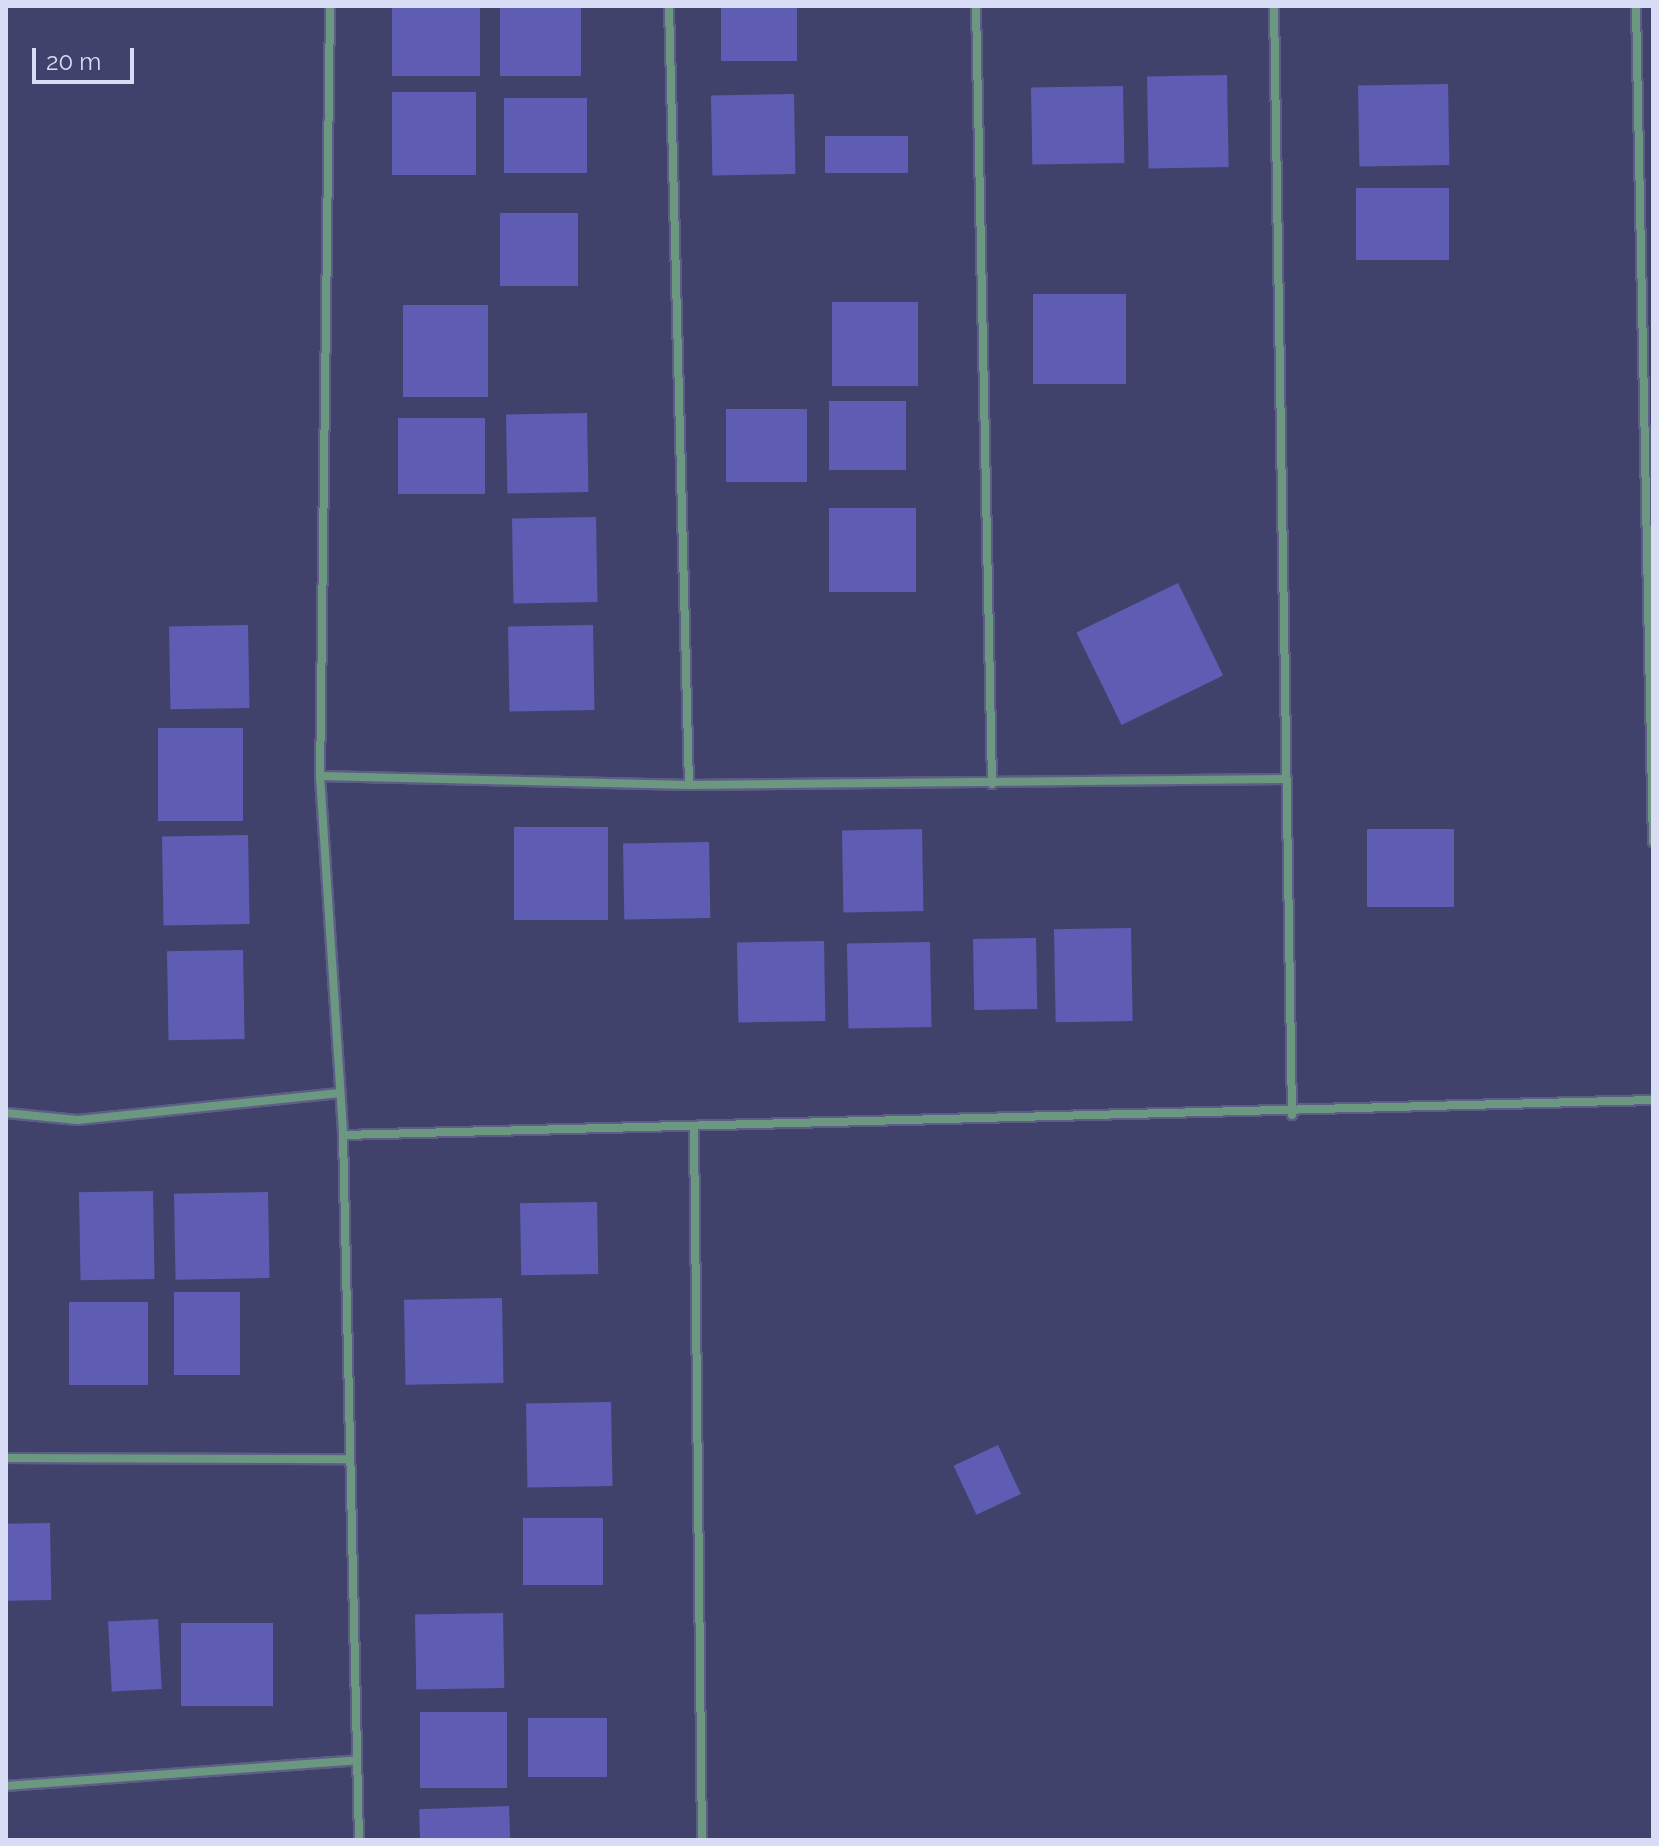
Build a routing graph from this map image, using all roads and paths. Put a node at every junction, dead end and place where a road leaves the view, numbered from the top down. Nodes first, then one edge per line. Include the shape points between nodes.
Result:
1 (330, 6) edge
2 (669, 6) edge
3 (976, 6) edge
4 (1274, 6) edge
5 (1636, 6) edge
6 (320, 776) junction
7 (1286, 779) junction
8 (992, 784) junction
9 (689, 785) junction
10 (1653, 842) edge
11 (340, 1093) junction
12 (1653, 1100) edge
13 (6, 1113) edge
14 (1292, 1115) junction
15 (694, 1129) junction
16 (343, 1135) junction
17 (6, 1458) edge
18 (350, 1459) junction
19 (357, 1760) junction
20 (6, 1786) edge
21 (359, 1840) edge
22 (702, 1840) edge

1 - 6 street
2 - 9 street
3 - 8 street
4 - 7 street
5 - 10 street
6 - 9 street
6 - 11 street
7 - 8 street
7 - 14 street
8 - 9 street
11 - 13 street via 78,1120
11 - 16 street
12 - 14 street
14 - 15 street
15 - 16 street
15 - 22 street
16 - 18 street
17 - 18 street
18 - 19 street
19 - 20 street
19 - 21 street

